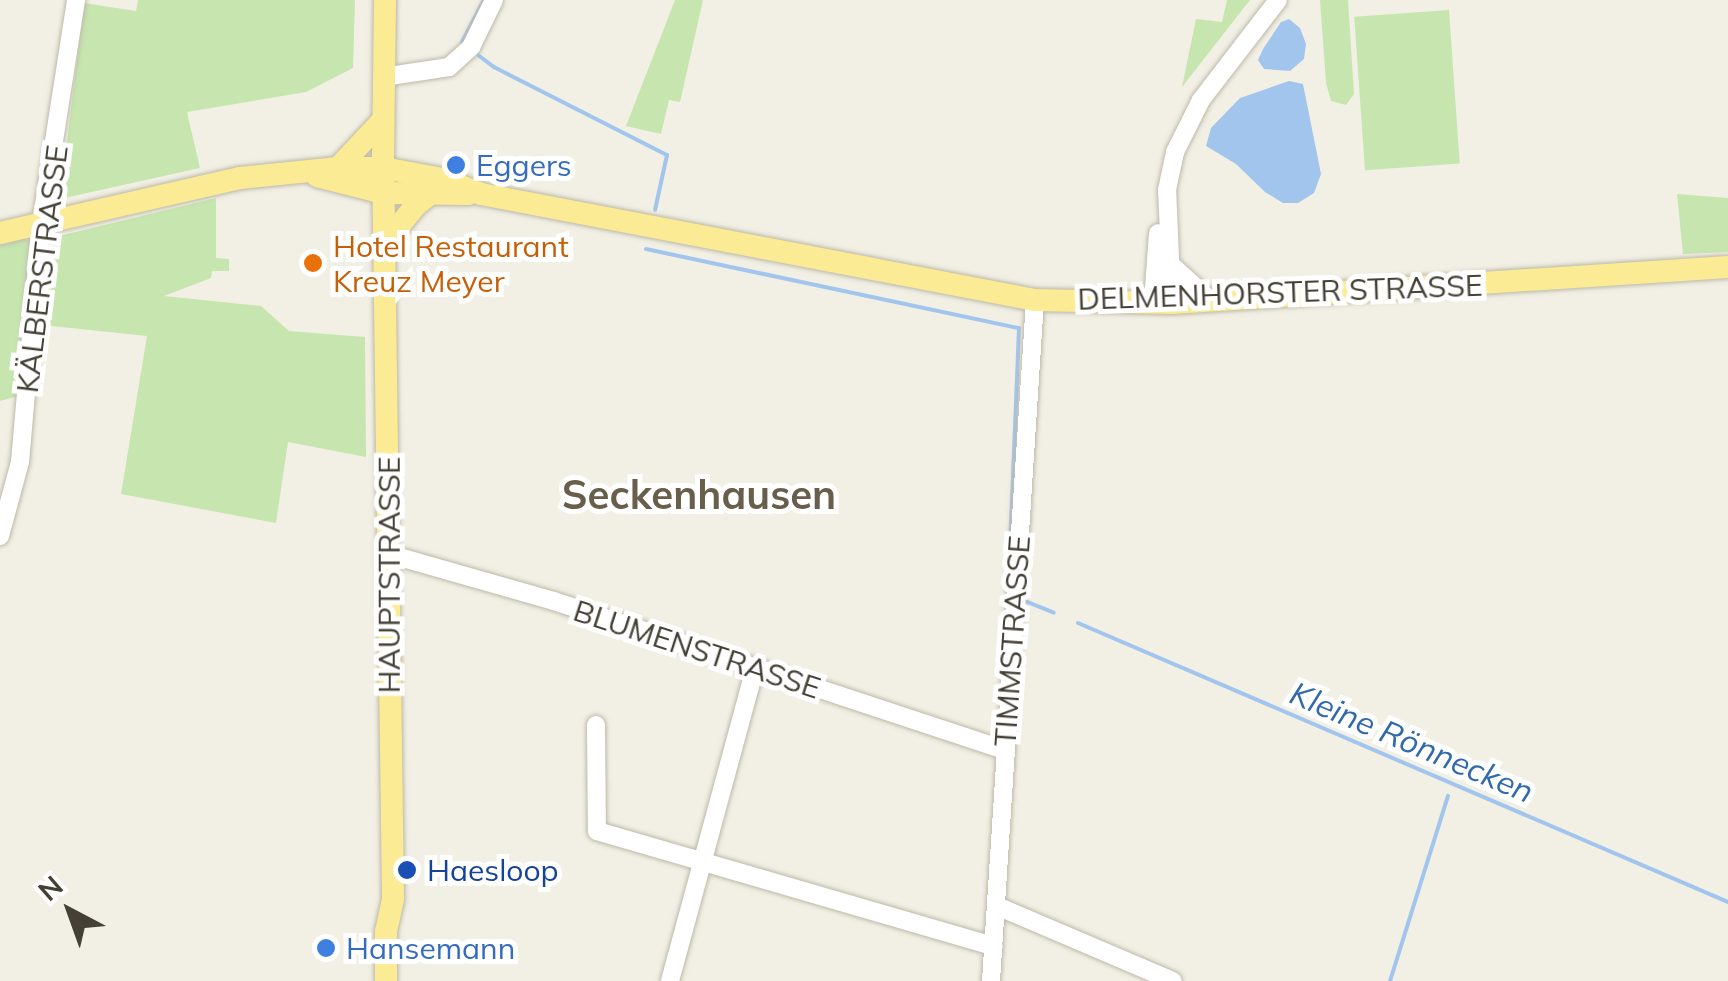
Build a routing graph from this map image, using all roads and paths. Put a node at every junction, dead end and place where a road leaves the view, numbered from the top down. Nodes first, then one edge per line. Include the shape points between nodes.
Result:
1 (76, 0) edge
2 (385, 0) edge
3 (494, 0) edge
4 (1265, 0) edge
5 (1278, 0) edge
6 (382, 77) junction
7 (383, 120) junction
8 (338, 168) junction
9 (383, 168) junction
10 (306, 172) junction
11 (384, 193) junction
12 (430, 194) junction
13 (481, 194) junction
14 (41, 224) junction
15 (0, 234) edge
16 (385, 243) junction
17 (1169, 262) junction
18 (1728, 267) edge
19 (1035, 300) junction
20 (1210, 300) junction
21 (1162, 303) junction
22 (0, 536) edge
23 (389, 554) junction
24 (755, 669) junction
25 (596, 724) dead end
26 (1004, 750) junction
27 (699, 862) junction
28 (996, 906) junction
29 (392, 908) junction
30 (994, 946) junction
31 (386, 981) edge
32 (398, 981) edge
33 (670, 981) edge
34 (991, 981) edge
35 (1173, 981) edge

1 - 14 street, KÄLBERSTRASSE
2 - 6 main road, HAUPTSTRASSE
3 - 6 street via 471,47 449,67
4 - 21 street via 1187,101 1162,154
5 - 17 street via 1185,126 1167,190
6 - 7 main road, HAUPTSTRASSE
7 - 8 main road
7 - 9 main road, HAUPTSTRASSE
8 - 9 main road, DELMENHORSTER STRASSE
8 - 10 main road, DELMENHORSTER STRASSE
9 - 11 main road, HAUPTSTRASSE
9 - 13 main road, DELMENHORSTER STRASSE
10 - 11 main road, DELMENHORSTER STRASSE
10 - 14 main road, DELMENHORSTER STRASSE via 240,178
11 - 12 main road, DELMENHORSTER STRASSE
11 - 16 main road, HAUPTSTRASSE
12 - 13 main road, DELMENHORSTER STRASSE
12 - 16 main road
13 - 19 main road, DELMENHORSTER STRASSE
14 - 15 main road, DELMENHORSTER STRASSE
14 - 22 street, KÄLBERSTRASSE via 20,462
16 - 23 main road, HAUPTSTRASSE
17 - 20 street
17 - 21 street
18 - 20 main road, DELMENHORSTER STRASSE
19 - 21 main road, DELMENHORSTER STRASSE
19 - 26 street, TIMMSTRASSE
20 - 21 main road, DELMENHORSTER STRASSE
23 - 24 street, BLUMENSTRASSE
23 - 29 main road, HAUPTSTRASSE
24 - 26 street, BLUMENSTRASSE
24 - 27 street
25 - 27 street via 597,831
26 - 28 street, TIMMSTRASSE
27 - 30 street
27 - 33 street
28 - 30 street, TIMMSTRASSE
28 - 35 street
29 - 31 main road, HAUPTSTRASSE
29 - 32 main road, HAUPTSTRASSE via 399,931
30 - 34 street, TIMMSTRASSE

